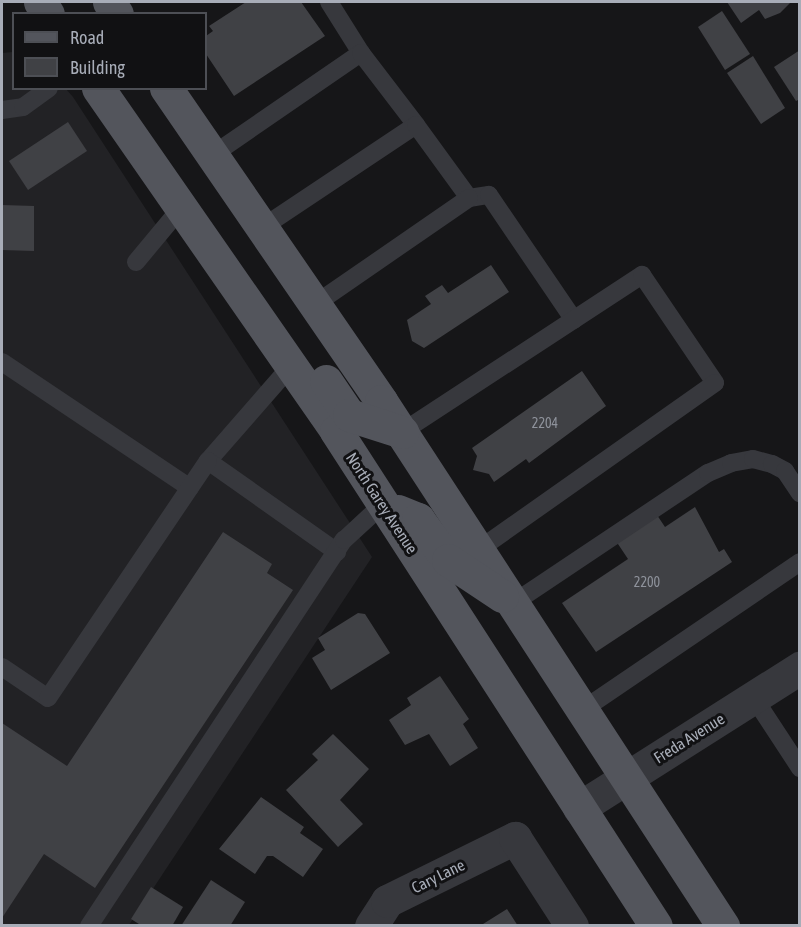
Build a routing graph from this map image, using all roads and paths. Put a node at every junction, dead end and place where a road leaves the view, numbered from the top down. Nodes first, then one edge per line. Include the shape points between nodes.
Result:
1 (328, 2) edge
2 (361, 53) junction
3 (47, 90) edge
4 (99, 90) edge
5 (167, 90) edge
6 (2, 110) edge
7 (416, 125) junction
8 (211, 156) junction
9 (470, 198) junction
10 (180, 209) junction
11 (260, 229) junction
12 (136, 262) dead end
13 (244, 300) junction
14 (314, 305) junction
15 (574, 320) junction
16 (2, 362) edge
17 (291, 367) junction
18 (402, 432) junction
19 (208, 461) junction
20 (190, 488) junction
21 (800, 493) edge
22 (383, 504) junction
23 (478, 550) junction
24 (337, 552) junction
25 (800, 562) edge
26 (513, 604) junction
27 (2, 668) edge
28 (800, 668) edge
29 (754, 698) junction
30 (581, 711) junction
31 (800, 768) edge
32 (625, 778) junction
33 (579, 808) junction
34 (89, 926) edge
35 (371, 926) edge
36 (572, 926) edge
37 (656, 926) edge
38 (723, 926) edge

1 - 2 lane
2 - 7 lane
2 - 8 lane
3 - 6 lane via 23,107
4 - 10 main road, North Garey Avenue
5 - 8 main road
7 - 9 lane
7 - 11 lane
8 - 11 main road
9 - 14 lane
9 - 15 lane via 489,195
10 - 12 lane
10 - 13 main road, North Garey Avenue
11 - 14 main road
13 - 17 main road, North Garey Avenue
13 - 18 main road via 304,348 349,415
14 - 18 main road
15 - 18 lane
15 - 23 lane via 642,275 715,383
16 - 20 lane
17 - 19 lane
17 - 22 main road, North Garey Avenue
18 - 23 main road
19 - 20 lane
19 - 24 lane
20 - 27 lane via 48,698
21 - 26 lane via 785,471 772,464 753,459 731,463 708,473
22 - 24 lane
22 - 26 main road via 418,519 448,560
22 - 33 main road, North Garey Avenue
23 - 26 main road
24 - 34 lane
25 - 30 lane
26 - 30 main road
28 - 29 street, Freda Avenue
29 - 31 lane
29 - 32 street, Freda Avenue
30 - 32 main road
32 - 33 street, Freda Avenue
32 - 38 main road
33 - 37 main road, North Garey Avenue
35 - 36 street, Cary Lane via 387,901 515,838

